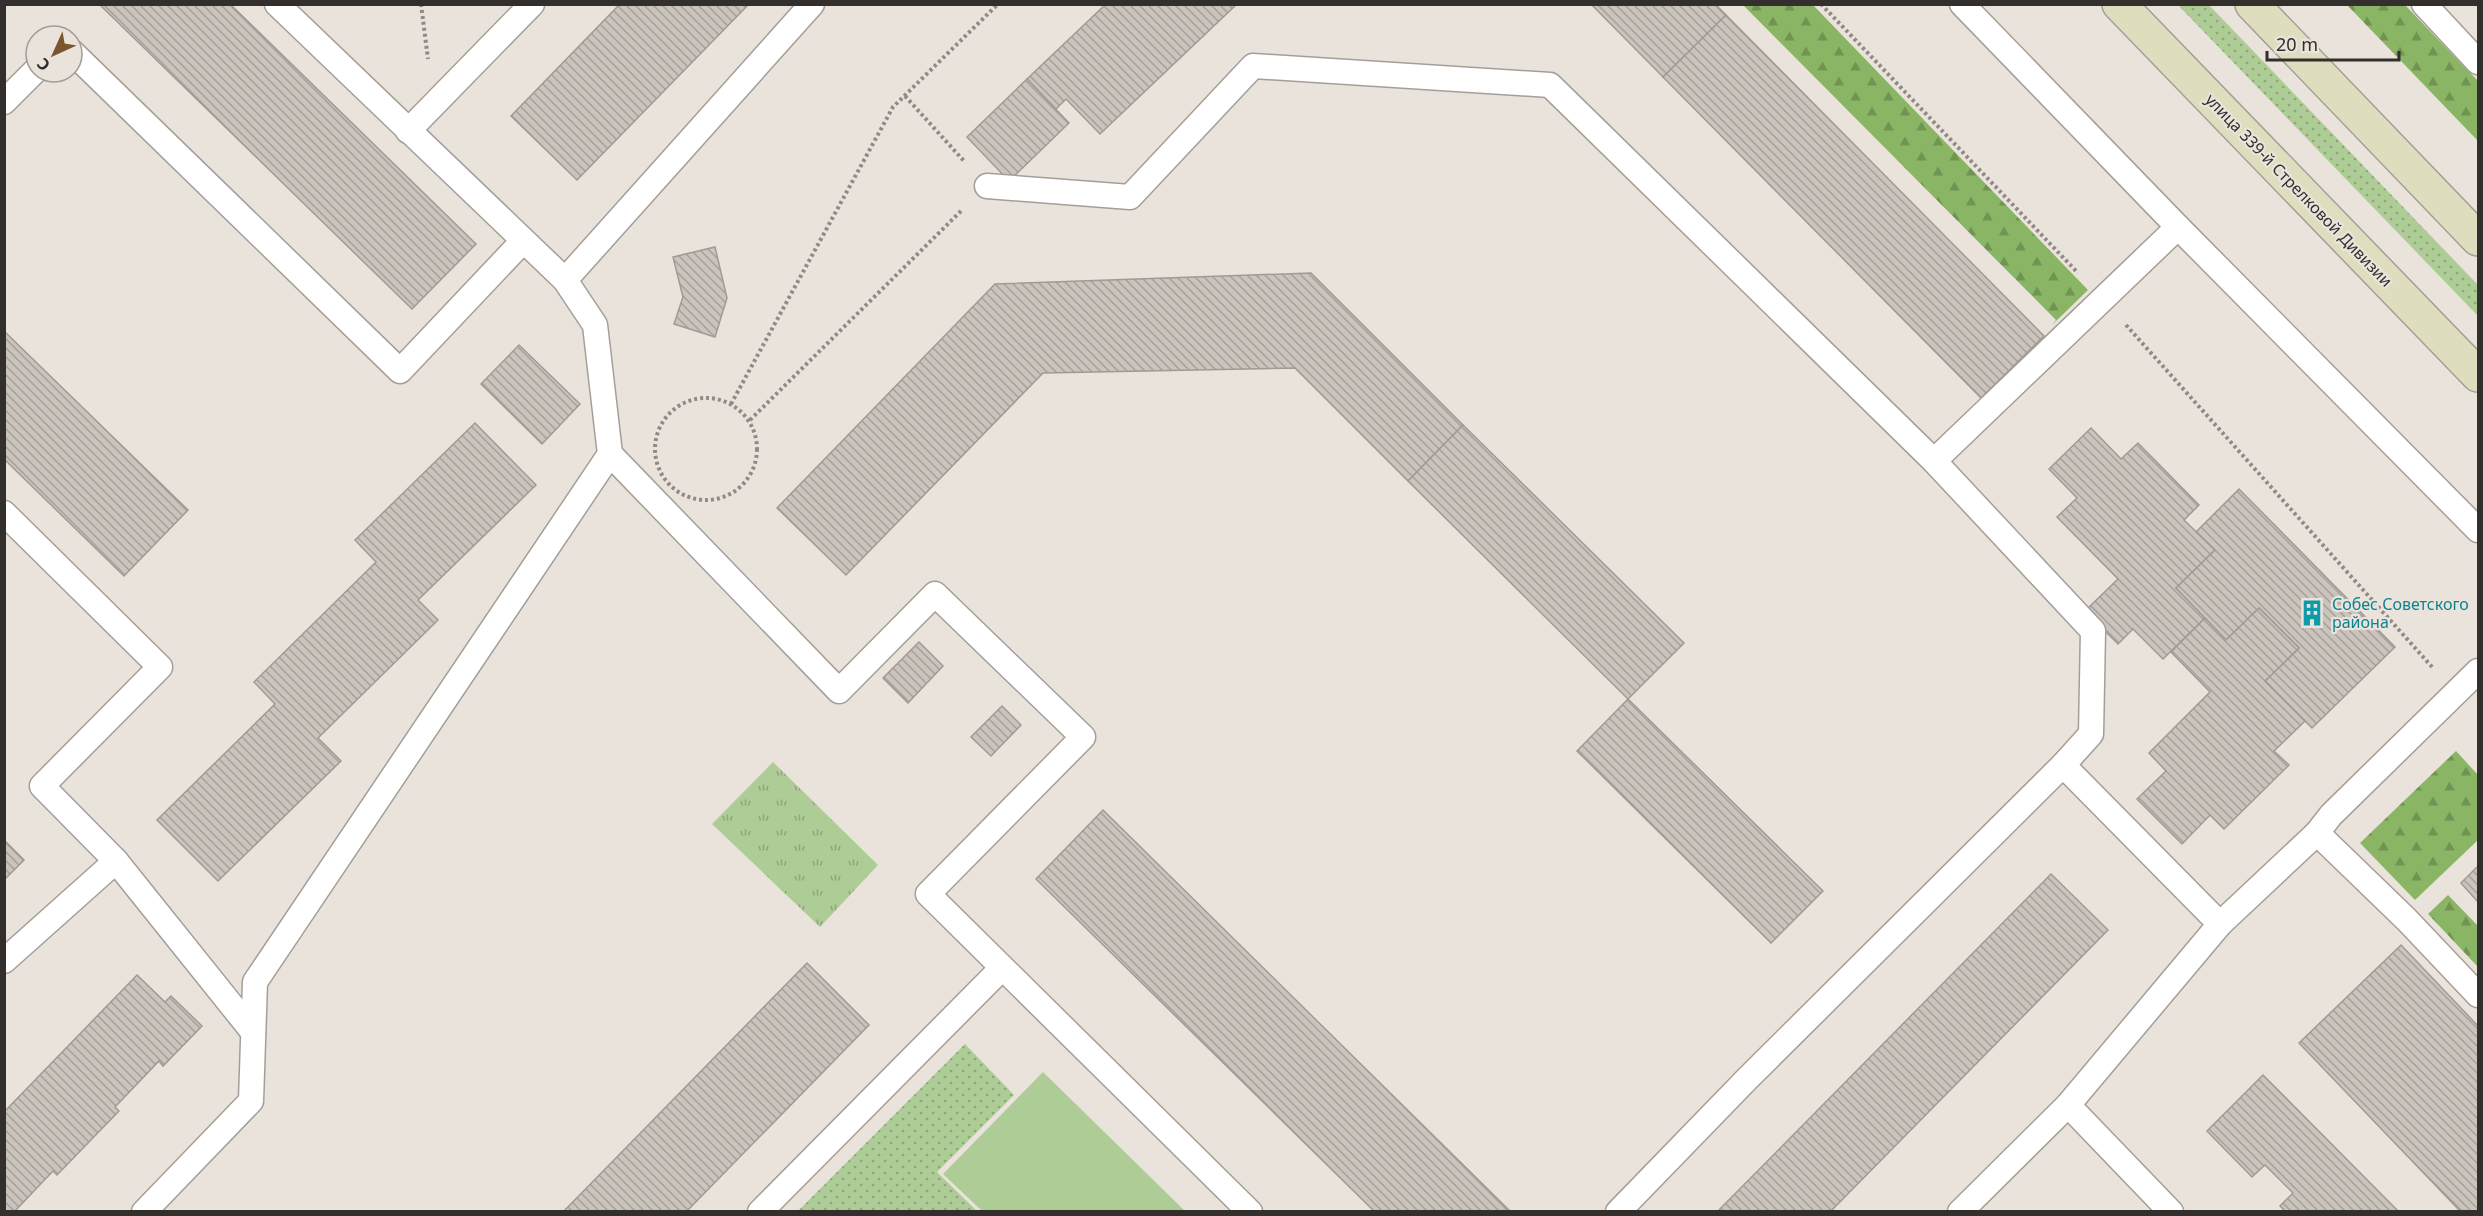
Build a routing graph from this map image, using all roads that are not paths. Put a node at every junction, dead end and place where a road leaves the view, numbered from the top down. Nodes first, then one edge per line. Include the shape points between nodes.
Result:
1 (277, 4) edge
2 (532, 4) edge
3 (812, 4) edge
4 (1962, 4) edge
5 (2120, 4) edge
6 (2252, 4) edge
7 (2424, 4) edge
8 (2478, 62) edge
9 (84, 64) edge
10 (24, 82) edge
11 (4, 102) edge
12 (408, 131) junction
13 (987, 186) road end
14 (2178, 227) junction
15 (2478, 239) edge
16 (522, 242) junction
17 (565, 280) junction
18 (2478, 375) edge
19 (610, 454) junction
20 (1934, 461) junction
21 (4, 513) edge
22 (2478, 530) edge
23 (2478, 671) edge
24 (2063, 765) junction
25 (2317, 833) junction
26 (116, 861) junction
27 (2220, 924) junction
28 (4, 961) edge
29 (1002, 968) junction
30 (2478, 995) edge
31 (253, 1032) junction
32 (2068, 1105) junction
33 (144, 1212) edge
34 (760, 1212) edge
35 (1250, 1212) edge
36 (1618, 1212) edge
37 (1960, 1212) edge
38 (2171, 1212) edge

1 - 12 lane
2 - 12 lane
3 - 17 lane
4 - 14 lane
5 - 18 main road, улица 339-й Стрелковой Дивизии
6 - 15 main road
7 - 8 lane
9 - 16 lane via 400,371
10 - 11 lane
12 - 16 lane
13 - 20 lane via 1130,197 1252,66 1550,85
14 - 20 lane
14 - 22 lane
16 - 17 lane
17 - 19 lane via 595,325
19 - 29 lane via 839,691 935,594 1083,737 928,894
19 - 31 lane via 255,982
20 - 24 lane via 2093,631 2091,734
21 - 26 lane via 160,667 42,786
23 - 25 lane
24 - 27 lane
24 - 36 lane
25 - 27 lane
25 - 30 lane
26 - 28 lane
26 - 31 lane
27 - 32 lane
29 - 34 lane
29 - 35 lane
31 - 33 lane via 251,1101
32 - 37 lane
32 - 38 lane

